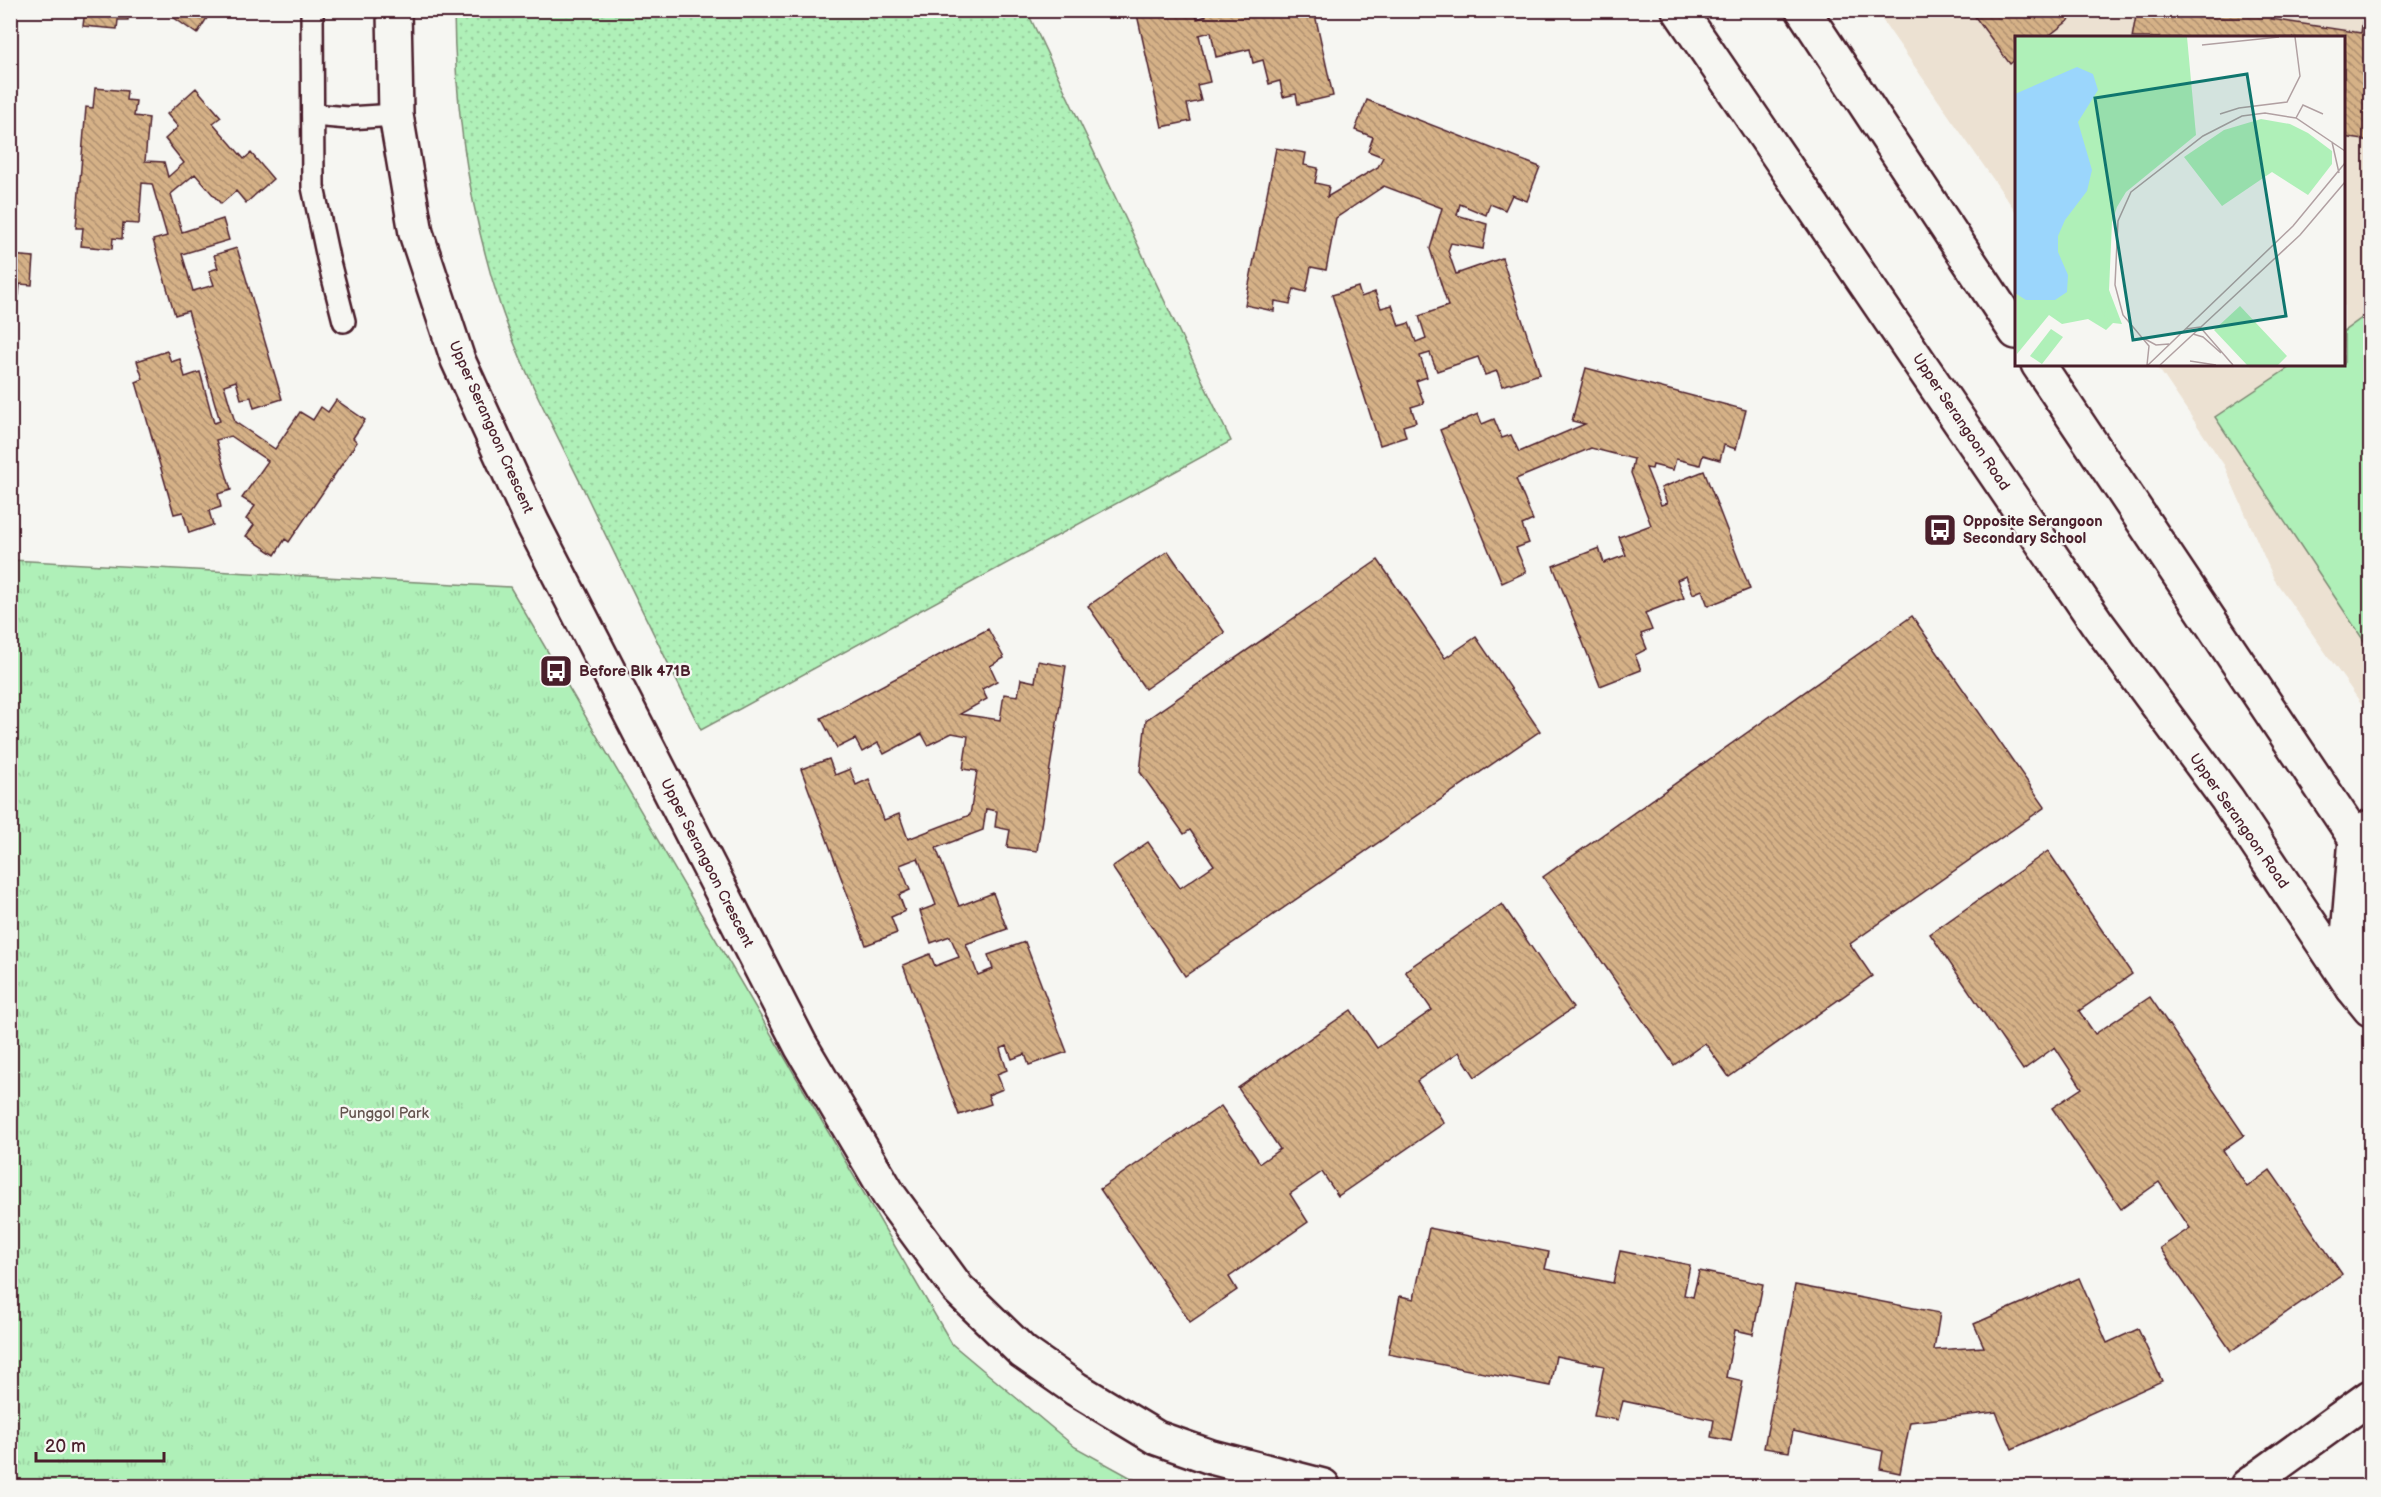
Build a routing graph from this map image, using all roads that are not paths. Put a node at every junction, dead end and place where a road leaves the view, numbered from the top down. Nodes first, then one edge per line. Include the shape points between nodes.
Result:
1 (312, 10) edge
2 (394, 10) edge
3 (1679, 10) edge
4 (1803, 10) edge
5 (313, 115) junction
6 (396, 115) junction
7 (344, 321) dead end
8 (2015, 330) edge
9 (2039, 366) edge
10 (2366, 842) edge
11 (2362, 998) edge
12 (2370, 1397) edge
13 (1323, 1486) edge
14 (2247, 1486) edge

1 - 5 lane
2 - 6 street, Upper Serangoon Crescent
3 - 11 street, Upper Serangoon Road via 2097,623 2227,799
4 - 8 street
5 - 6 lane
5 - 7 lane via 313,186
6 - 13 street, Upper Serangoon Crescent via 416,233 458,360 532,522 665,782 801,1046 888,1195 958,1289 1023,1352 1076,1389 1157,1438 1211,1457
9 - 10 street
10 - 11 street via 2348,936
12 - 14 street

